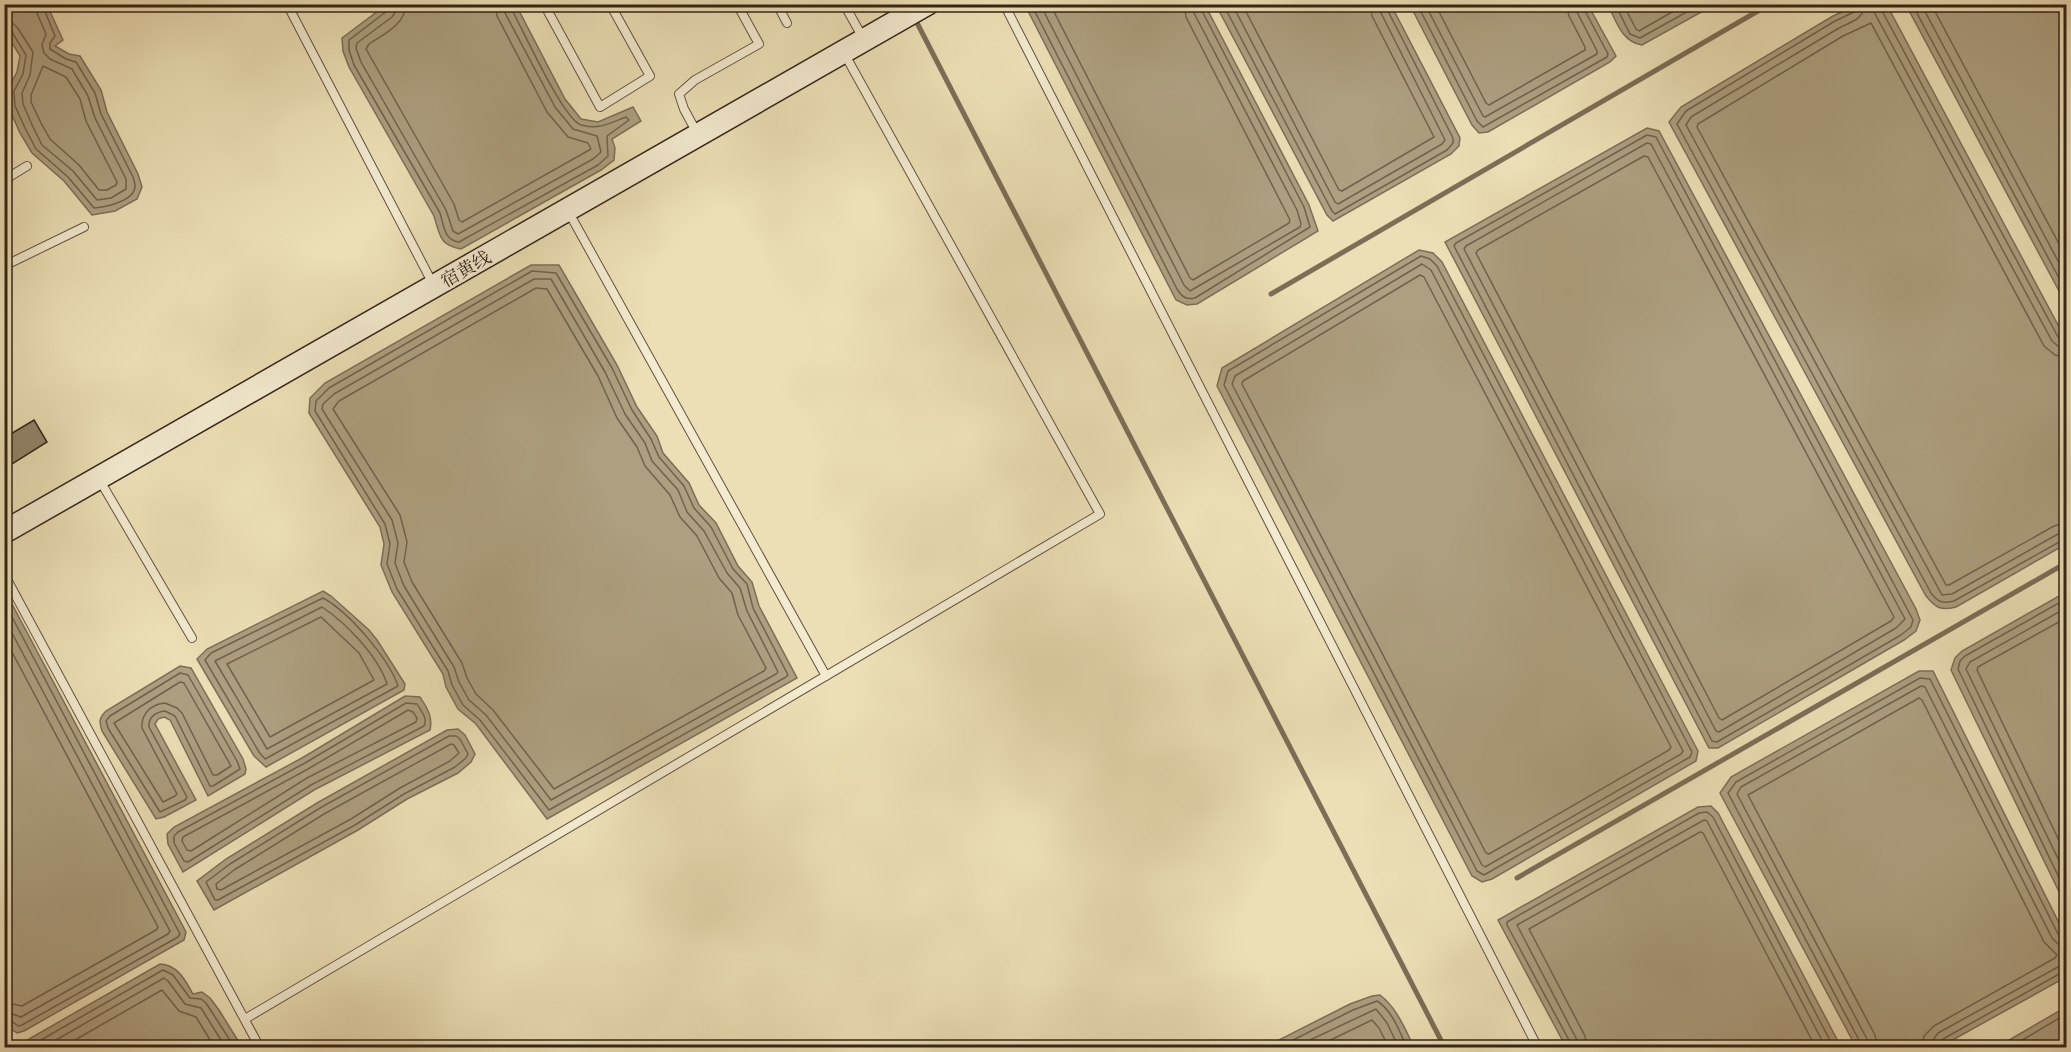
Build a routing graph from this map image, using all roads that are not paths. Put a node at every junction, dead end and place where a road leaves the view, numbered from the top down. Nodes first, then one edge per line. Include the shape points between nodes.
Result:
1 (287, 4) edge
2 (544, 4) edge
3 (610, 4) edge
4 (737, 4) edge
5 (777, 4) edge
6 (844, 4) edge
7 (927, 4) edge
8 (1004, 4) edge
9 (787, 23) dead end
10 (871, 37) junction
11 (844, 52) junction
12 (699, 136) junction
13 (27, 166) dead end
14 (4, 180) edge
15 (567, 211) junction
16 (84, 227) dead end
17 (4, 266) edge
18 (435, 287) junction
19 (99, 478) junction
20 (4, 532) edge
21 (4, 574) edge
22 (192, 638) dead end
23 (826, 676) junction
24 (245, 1019) junction
25 (260, 1047) edge
26 (1538, 1047) edge

1 - 18 lane
2 - 3 lane via 600,107 650,76
4 - 12 lane via 759,44 695,80 679,94
5 - 9 lane
6 - 10 lane
7 - 10 main road, 宿黄线
8 - 26 lane
10 - 11 main road, 宿黄线
11 - 12 main road, 宿黄线
11 - 23 lane via 1100,514
12 - 15 main road, 宿黄线
13 - 14 lane
15 - 18 main road, 宿黄线
15 - 23 lane
16 - 17 lane
18 - 19 main road, 宿黄线
19 - 20 main road, 宿黄线
19 - 22 lane
21 - 24 lane
23 - 24 lane
24 - 25 lane

